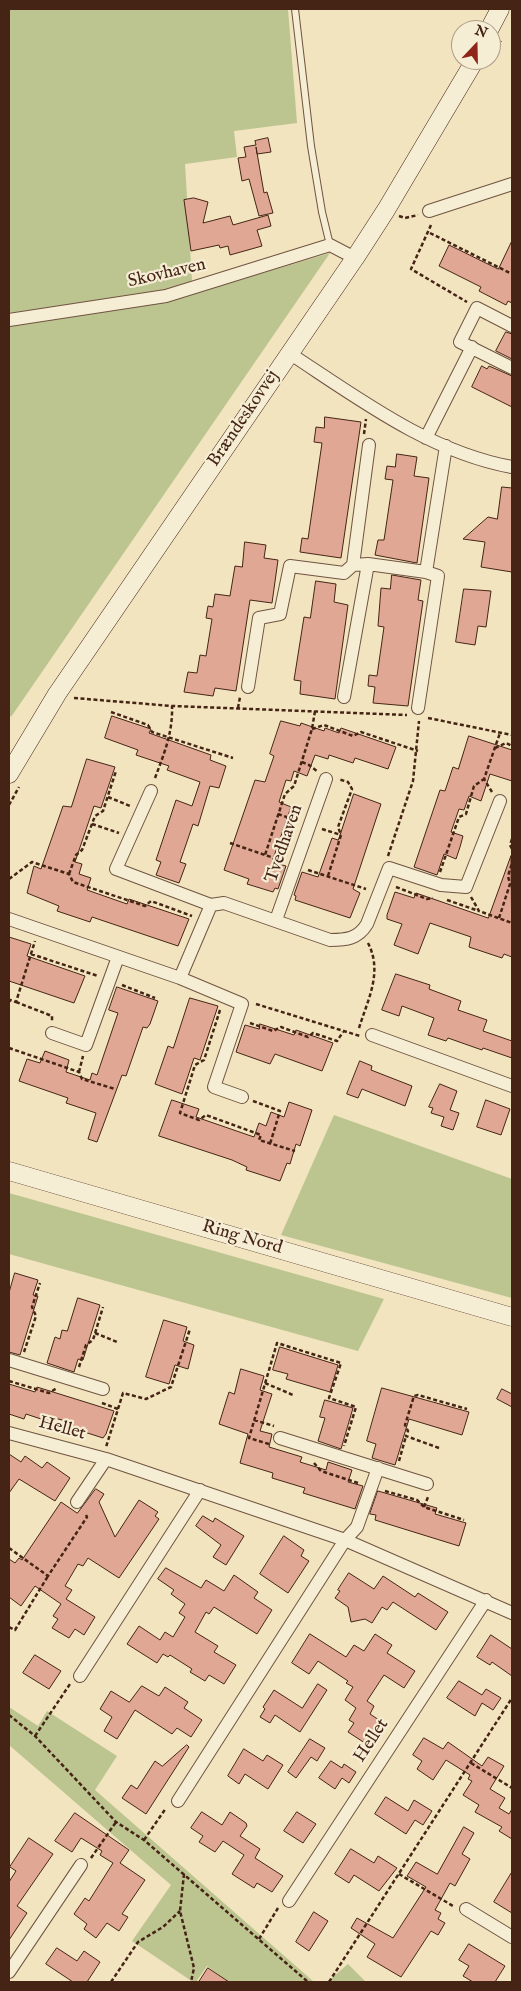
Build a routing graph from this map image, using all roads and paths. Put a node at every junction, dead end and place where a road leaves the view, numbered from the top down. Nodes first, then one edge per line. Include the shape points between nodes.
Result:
1 (295, 9) edge
2 (469, 70) edge
3 (512, 184) edge
4 (429, 211) joint
5 (430, 233) junction
6 (330, 245) junction
7 (355, 258) junction
8 (512, 274) edge
9 (477, 308) junction
10 (9, 320) edge
11 (512, 326) edge
12 (472, 348) junction
13 (289, 353) junction
14 (512, 368) edge
15 (371, 406) junction
16 (426, 438) junction
17 (370, 444) joint
18 (446, 446) junction
19 (512, 467) edge
20 (368, 564) junction
21 (353, 565) junction
22 (426, 572) junction
23 (248, 687) dead end
24 (344, 697) dead end
25 (74, 698) dead end
26 (172, 706) junction
27 (111, 712) dead end
28 (419, 712) junction
29 (312, 729) dead end
30 (501, 732) junction
31 (512, 735) edge
32 (170, 738) junction
33 (512, 746) edge
34 (495, 748) junction
35 (418, 751) junction
36 (232, 758) dead end
37 (302, 762) dead end
38 (116, 771) dead end
39 (9, 774) edge
40 (327, 776) junction
41 (484, 779) junction
42 (151, 791) joint
43 (108, 797) junction
44 (498, 797) joint
45 (142, 811) junction
46 (92, 824) junction
47 (131, 836) junction
48 (512, 839) edge
49 (230, 843) dead end
50 (512, 849) edge
51 (265, 855) dead end
52 (512, 863) edge
53 (389, 868) junction
54 (69, 874) junction
55 (328, 876) dead end
56 (9, 879) edge
57 (436, 883) junction
58 (466, 887) junction
59 (211, 905) junction
60 (499, 918) junction
61 (9, 919) edge
62 (276, 920) junction
63 (204, 921) junction
64 (512, 923) edge
65 (39, 930) junction
66 (363, 932) junction
67 (31, 954) junction
68 (118, 957) junction
69 (180, 978) junction
70 (110, 980) junction
71 (155, 998) dead end
72 (9, 1002) edge
73 (16, 1002) junction
74 (242, 1004) junction
75 (237, 1018) junction
76 (342, 1032) junction
77 (52, 1033) joint
78 (372, 1035) joint
79 (356, 1037) junction
80 (9, 1048) edge
81 (512, 1086) edge
82 (115, 1090) dead end
83 (242, 1097) joint
84 (270, 1144) dead end
85 (9, 1171) edge
86 (40, 1283) dead end
87 (103, 1308) dead end
88 (512, 1316) edge
89 (190, 1329) dead end
90 (95, 1333) junction
91 (118, 1342) dead end
92 (15, 1362) edge
93 (75, 1380) junction
94 (9, 1381) edge
95 (265, 1383) junction
96 (103, 1389) dead end
97 (65, 1391) dead end
98 (294, 1394) dead end
99 (100, 1403) dead end
100 (118, 1409) junction
101 (466, 1409) dead end
102 (254, 1420) junction
103 (9, 1434) edge
104 (406, 1436) junction
105 (277, 1437) junction
106 (439, 1448) dead end
107 (341, 1457) junction
108 (104, 1458) junction
109 (305, 1460) dead end
110 (378, 1468) junction
111 (395, 1474) junction
112 (427, 1484) dead end
113 (371, 1487) junction
114 (200, 1490) junction
115 (77, 1502) joint
116 (464, 1520) dead end
117 (345, 1540) junction
118 (9, 1548) edge
119 (48, 1576) junction
120 (486, 1600) junction
121 (512, 1613) edge
122 (9, 1627) edge
123 (80, 1676) joint
124 (512, 1698) edge
125 (9, 1715) edge
126 (35, 1736) junction
127 (471, 1763) junction
128 (512, 1788) edge
129 (178, 1801) joint
130 (116, 1822) junction
131 (144, 1840) junction
132 (81, 1865) joint
133 (184, 1874) junction
134 (399, 1874) junction
135 (289, 1901) joint
136 (466, 1909) joint
137 (180, 1911) junction
138 (512, 1937) edge
139 (259, 1938) junction
140 (9, 1972) edge
141 (111, 1982) edge
142 (191, 1982) edge
143 (308, 1982) edge
144 (329, 1982) edge

1 - 6 lane via 311,146
2 - 7 street, Brændeskovvej
3 - 4 street
4 - 5 path
5 - 8 path
5 - 9 path via 411,269
6 - 7 street
6 - 10 street, Skovhaven via 166,296
7 - 13 street, Brændeskovvej
9 - 11 street
9 - 12 street via 460,342
12 - 14 street
12 - 16 street
13 - 15 street
13 - 39 street, Brændeskovvej via 57,694
15 - 16 street
15 - 17 path via 363,437
16 - 18 street
17 - 21 street
18 - 19 street
18 - 22 street
20 - 21 street
20 - 22 street
20 - 24 street
21 - 23 street via 344,573 290,566 280,614 259,618
22 - 28 street via 438,576
25 - 26 path
26 - 28 path
26 - 32 path
27 - 32 path via 148,725 152,732
28 - 30 path
28 - 35 path
29 - 35 path via 324,725 354,736 361,732
30 - 31 path
30 - 34 path
32 - 36 path
32 - 42 path
33 - 34 path via 506,744
34 - 41 path
35 - 53 path via 413,781 388,859
37 - 40 path
38 - 43 path
40 - 55 path via 348,782 352,789 338,827 341,835
40 - 62 street, Tvedhaven
41 - 44 path via 490,791
41 - 57 path via 474,786 466,814 459,817
42 - 45 street
43 - 45 path
43 - 46 path via 103,811 95,816
44 - 58 street
45 - 47 street
46 - 47 path
46 - 54 path
47 - 59 street via 116,869
48 - 50 path
49 - 51 path
52 - 60 path via 508,876 510,884
53 - 57 street
53 - 66 street
54 - 56 path via 32,862
54 - 63 path via 74,882 145,906 152,901
57 - 58 street
58 - 60 path via 479,911
59 - 62 street via 224,903
59 - 63 street
60 - 64 path
61 - 65 street
62 - 66 street via 330,940 348,940
63 - 69 street
65 - 67 path
65 - 68 street
66 - 79 path via 376,963 375,980
67 - 70 path
67 - 73 path
68 - 69 street
68 - 70 street
69 - 74 street
70 - 71 path
70 - 77 street via 86,1045
72 - 73 path
73 - 77 path via 52,1016
74 - 75 street
74 - 76 path via 262,1005
75 - 76 path via 273,1031 282,1027 308,1038 313,1033 337,1041
75 - 83 street via 214,1087
76 - 79 path
78 - 79 path
78 - 81 street
80 - 82 path via 80,1072 82,1079
83 - 84 path via 280,1111
85 - 88 street, Ring Nord
86 - 92 path via 32,1307 36,1316
87 - 90 path
89 - 100 path via 171,1387 146,1399 123,1393
90 - 91 path
90 - 93 path via 93,1340 86,1345
92 - 93 street
93 - 96 street
94 - 97 path via 49,1393 56,1388
95 - 98 path
95 - 102 path
95 - 107 path via 277,1343 341,1363 329,1398 356,1407
99 - 100 path
100 - 108 path
101 - 104 path via 414,1396 405,1425
102 - 105 path
102 - 105 path via 248,1438
103 - 108 street, Hellet
104 - 106 path
104 - 111 path
105 - 107 street
107 - 110 street
108 - 114 street, Hellet
108 - 115 street
109 - 113 path via 314,1463 321,1471
110 - 111 street
110 - 113 street
111 - 112 street
113 - 116 path via 417,1500 424,1507
113 - 117 street via 357,1527
114 - 117 street, Hellet
114 - 123 street
115 - 119 path via 87,1516
117 - 120 street, Hellet
117 - 129 street
118 - 119 path
119 - 122 path via 16,1630
120 - 121 street, Hellet
120 - 135 street, Hellet
123 - 126 path via 71,1682
124 - 127 path
125 - 126 path
126 - 130 path
127 - 128 path
127 - 134 path
129 - 131 path via 170,1803
130 - 131 path
130 - 132 path via 88,1862
131 - 133 path
132 - 140 street
133 - 137 path
133 - 139 path
134 - 136 path via 456,1908
134 - 144 path
135 - 139 path via 282,1903
136 - 138 street
137 - 141 path via 163,1927 138,1942
137 - 142 path via 194,1968
139 - 143 path

